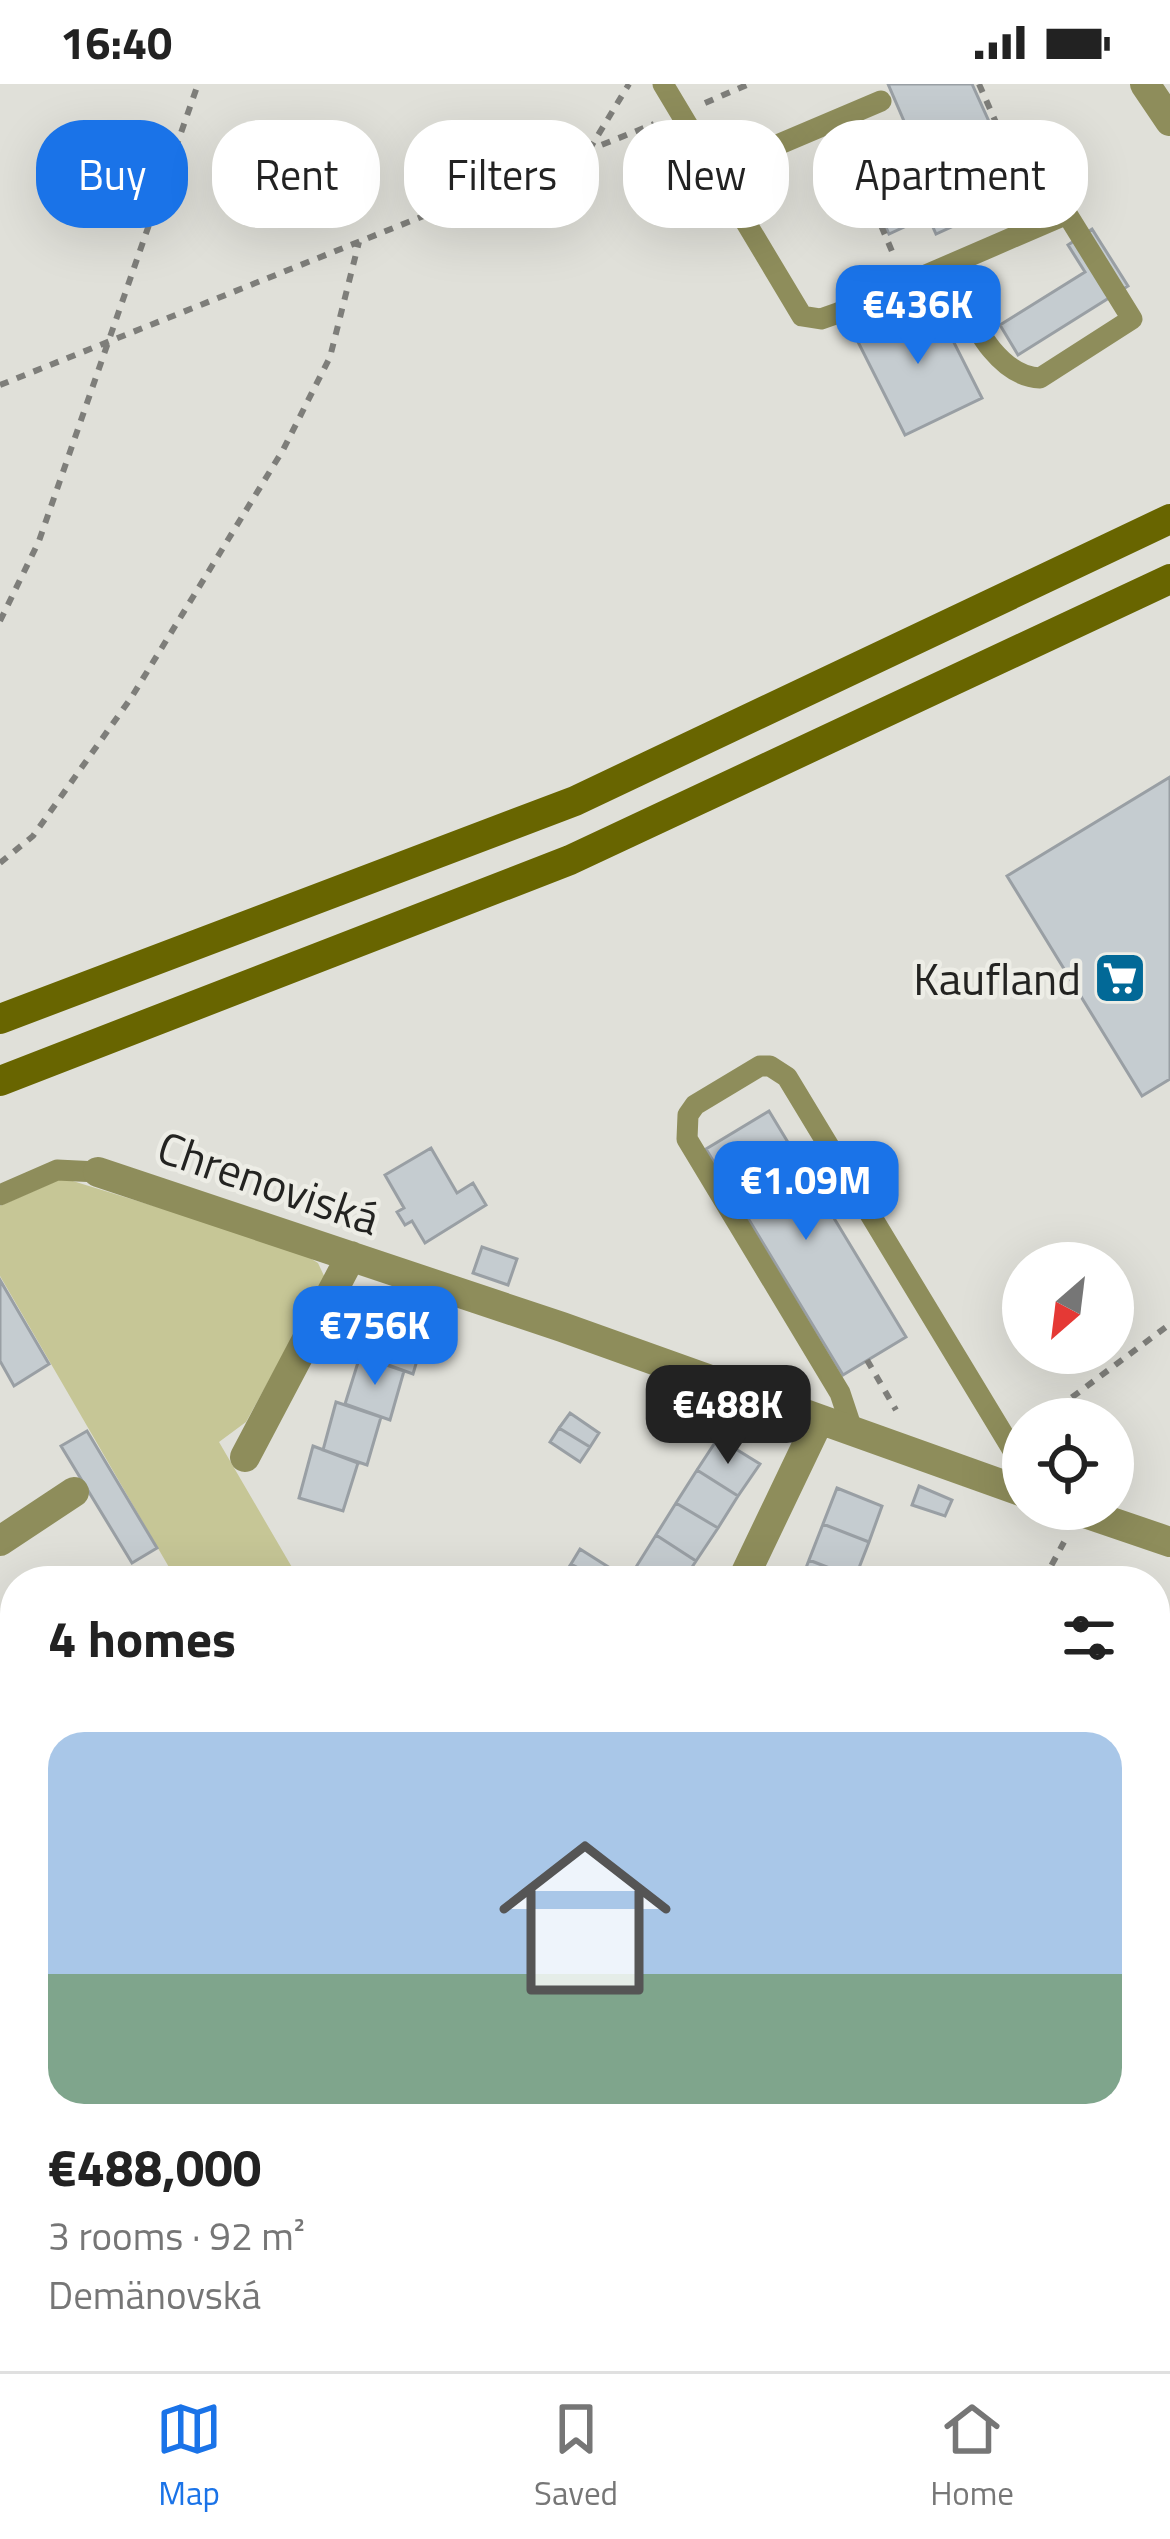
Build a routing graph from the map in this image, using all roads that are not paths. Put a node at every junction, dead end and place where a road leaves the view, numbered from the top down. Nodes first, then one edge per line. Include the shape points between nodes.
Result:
1 (663, 84) edge
2 (1145, 84) edge
3 (881, 101) dead end
4 (685, 120) edge
5 (1170, 122) edge
6 (789, 139) edge
7 (750, 228) edge
8 (943, 268) junction
9 (1170, 519) edge
10 (1170, 579) edge
11 (0, 1019) edge
12 (0, 1081) edge
13 (98, 1172) joint
14 (0, 1196) edge
15 (351, 1256) junction
16 (819, 1420) junction
17 (853, 1432) junction
18 (1002, 1432) edge
19 (245, 1457) dead end
20 (1002, 1485) edge
21 (74, 1492) dead end
22 (1134, 1530) edge
23 (0, 1541) edge
24 (1170, 1542) edge
25 (749, 1566) edge

1 - 4 lane
2 - 5 street
3 - 6 lane
7 - 8 lane via 802,316 821,320
8 - 8 lane via 1067,214 1132,319 1040,378 1026,378 999,359
9 - 11 main road via 575,801
10 - 12 main road via 570,860
13 - 14 lane via 57,1170
13 - 15 street, Chrenoviská
15 - 16 street, Chrenoviská
15 - 19 street
16 - 17 street, Chrenoviská
16 - 25 street
17 - 18 lane via 840,1393 687,1139 695,1106 760,1066 787,1077
17 - 20 street, Chrenoviská
21 - 23 street
22 - 24 street

